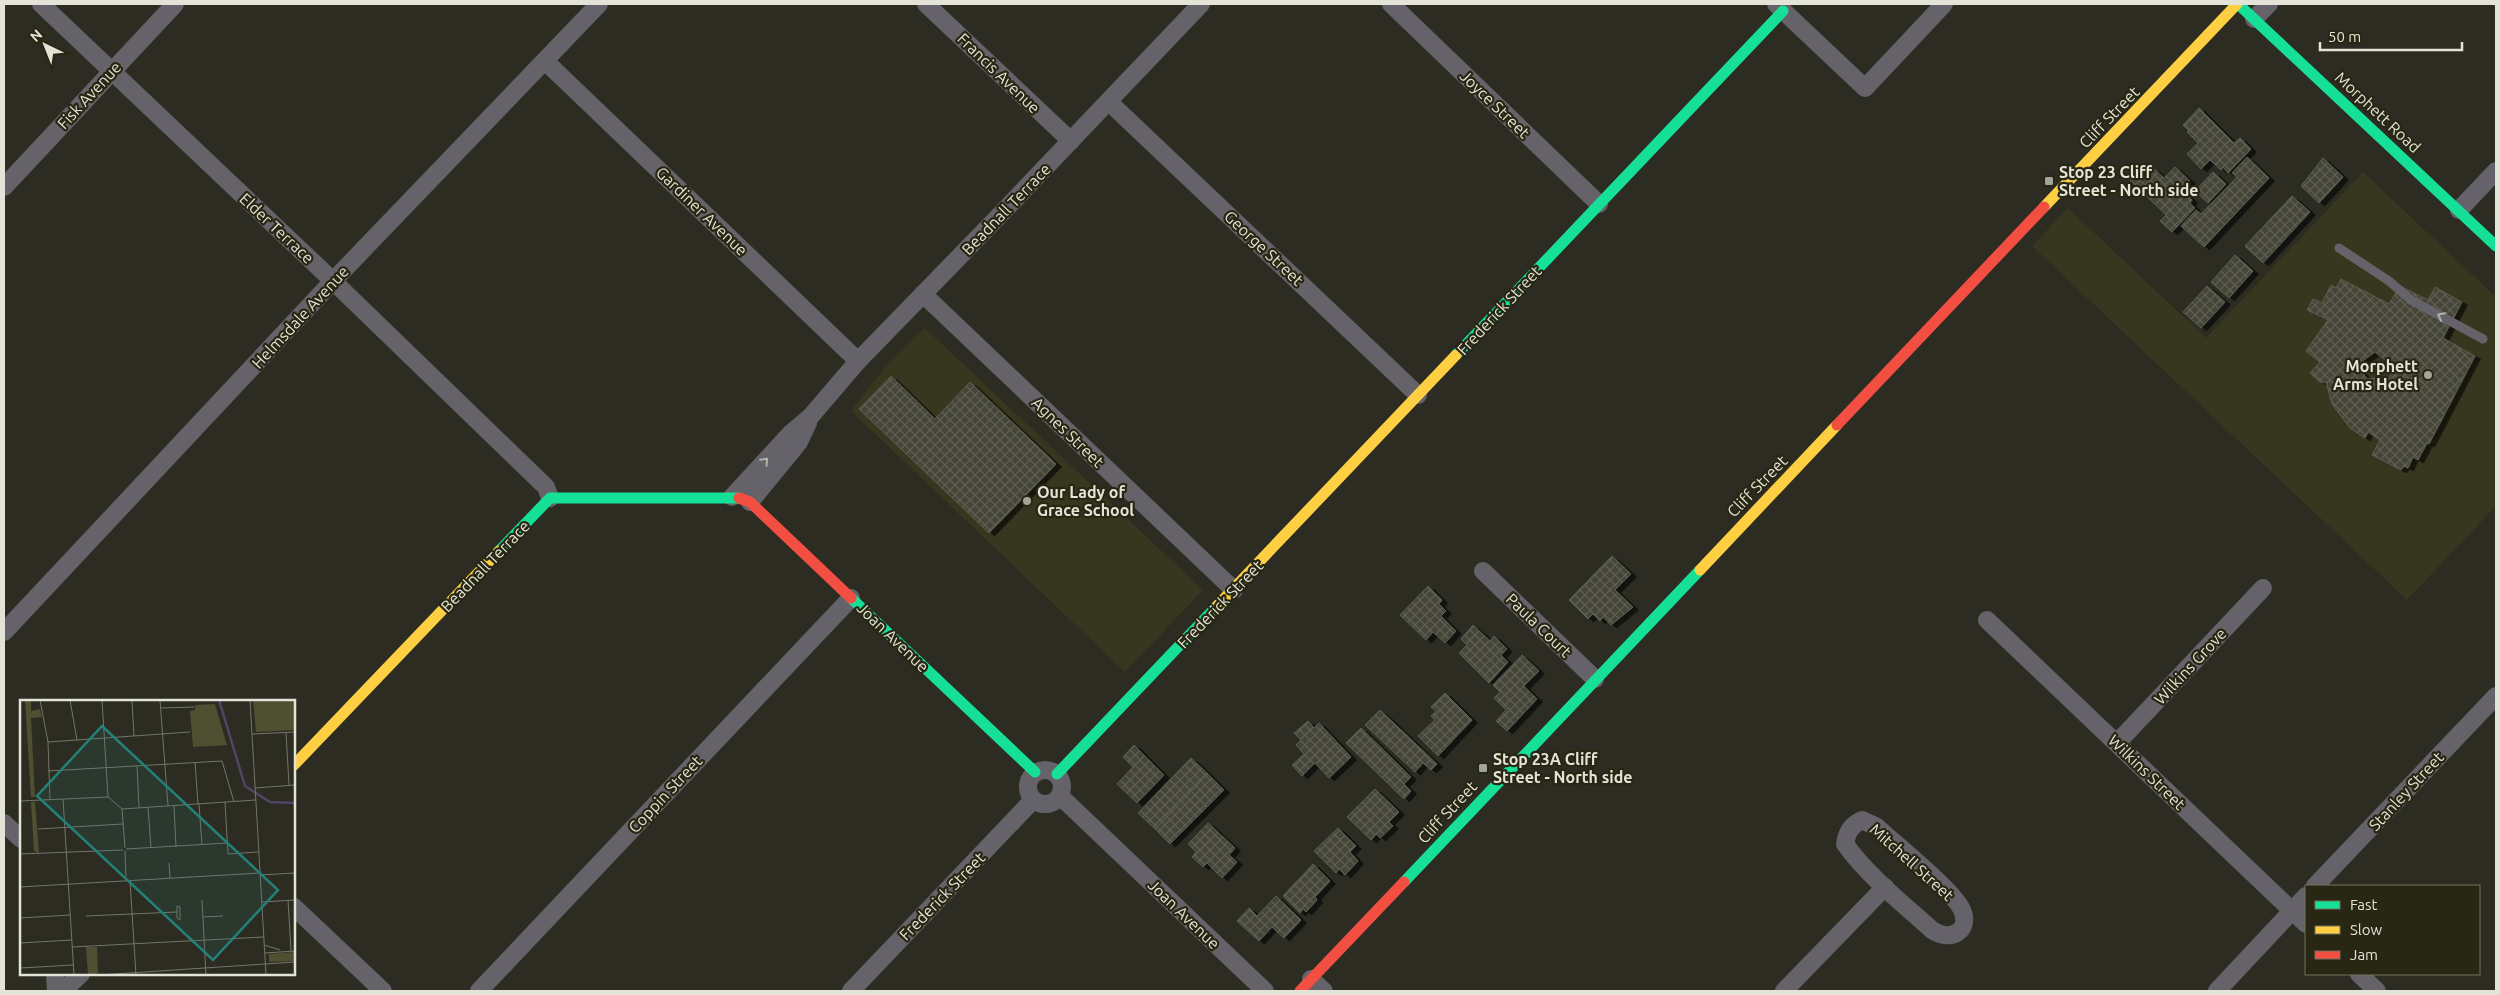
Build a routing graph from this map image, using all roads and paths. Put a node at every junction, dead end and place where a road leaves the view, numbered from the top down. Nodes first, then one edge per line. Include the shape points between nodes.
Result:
1 (41, 4) edge
2 (175, 4) edge
3 (599, 4) edge
4 (926, 4) edge
5 (1201, 4) edge
6 (1391, 4) edge
7 (1944, 4) edge
8 (2237, 4) edge
9 (2269, 4) edge
10 (1779, 7) edge
11 (2254, 19) junction
12 (545, 62) junction
13 (112, 71) junction
14 (1109, 102) junction
15 (1071, 142) junction
16 (2496, 171) edge
17 (4, 187) edge
18 (1599, 204) junction
19 (2460, 210) junction
20 (2496, 246) edge
21 (2339, 248) dead end
22 (334, 281) junction
23 (924, 294) junction
24 (2484, 339) dead end
25 (858, 360) junction
26 (1418, 395) junction
27 (811, 416) junction
28 (732, 497) junction
29 (550, 498) junction
30 (750, 502) junction
31 (1482, 571) dead end
32 (2263, 588) dead end
33 (1234, 590) junction
34 (852, 598) junction
35 (1987, 620) dead end
36 (4, 632) edge
37 (1595, 679) junction
38 (2496, 696) edge
39 (2117, 743) junction
40 (295, 764) edge
41 (1035, 772) junction
42 (1057, 774) junction
43 (1060, 796) junction
44 (1033, 800) junction
45 (4, 822) edge
46 (20, 838) edge
47 (2317, 885) edge
48 (1885, 887) junction
49 (2305, 897) edge
50 (295, 908) edge
51 (2292, 911) junction
52 (2305, 923) edge
53 (55, 975) edge
54 (80, 975) edge
55 (2360, 975) edge
56 (1306, 985) edge
57 (56, 991) edge
58 (63, 991) edge
59 (383, 991) edge
60 (479, 991) edge
61 (851, 991) edge
62 (1265, 991) edge
63 (1324, 991) edge
64 (1784, 991) edge
65 (2217, 991) edge
66 (2378, 991) edge

1 - 13 street, Elder Terrace
2 - 13 street, Fisk Avenue
3 - 12 street, Helmsdale Avenue
4 - 15 street, Francis Avenue
5 - 14 street, Beadnall Terrace
6 - 18 street, Joyce Street
7 - 10 street, Frederick Street via 1865,88
8 - 11 street, Morphett Road
8 - 37 street, Cliff Street
9 - 11 street
10 - 18 street, Frederick Street
11 - 19 street, Morphett Road
12 - 22 street, Helmsdale Avenue
12 - 25 street, Gardiner Avenue
13 - 17 street, Fisk Avenue
13 - 22 street, Elder Terrace
14 - 15 street, Beadnall Terrace
14 - 26 street, George Street
15 - 23 street, Beadnall Terrace
16 - 19 street
18 - 26 street, Frederick Street
19 - 20 street, Morphett Road
24 -> 21 lane via 2411,300 2390,281
22 - 29 street, Elder Terrace via 546,487
22 - 36 street, Helmsdale Avenue
23 - 25 street, Beadnall Terrace
23 - 33 street, Agnes Street
25 - 27 street, Beadnall Terrace
26 - 33 street, Frederick Street
28 -> 27 street, Beadnall Terrace
27 - 30 street, Beadnall Terrace via 799,442
28 - 29 street
28 - 30 street
29 - 40 street, Beadnall Terrace
30 - 34 street, Joan Avenue
31 - 37 street, Paula Court
32 - 39 street, Wilkins Grove
33 - 42 street, Frederick Street
34 - 41 street, Joan Avenue
34 - 60 street, Coppin Street
35 - 39 street, Wilkins Street
37 - 56 street, Cliff Street
38 - 47 street, Stanley Street
39 - 51 street, Wilkins Street
41 - 42 street via 1046,769
41 - 44 street via 1027,789
42 - 43 street via 1062,784
43 - 44 street via 1050,804
43 - 62 street, Joan Avenue
44 - 61 street, Frederick Street
45 - 46 street
48 - 48 street, Mitchell Street via 1845,844 1847,833 1862,820 1877,827 1955,899 1964,917 1962,926 1950,937 1940,936
48 - 64 street
49 - 51 street
50 - 59 street
51 - 52 street, Wilkins Street
51 - 65 street
53 - 57 street
54 - 58 street
55 - 66 street
56 - 63 street

